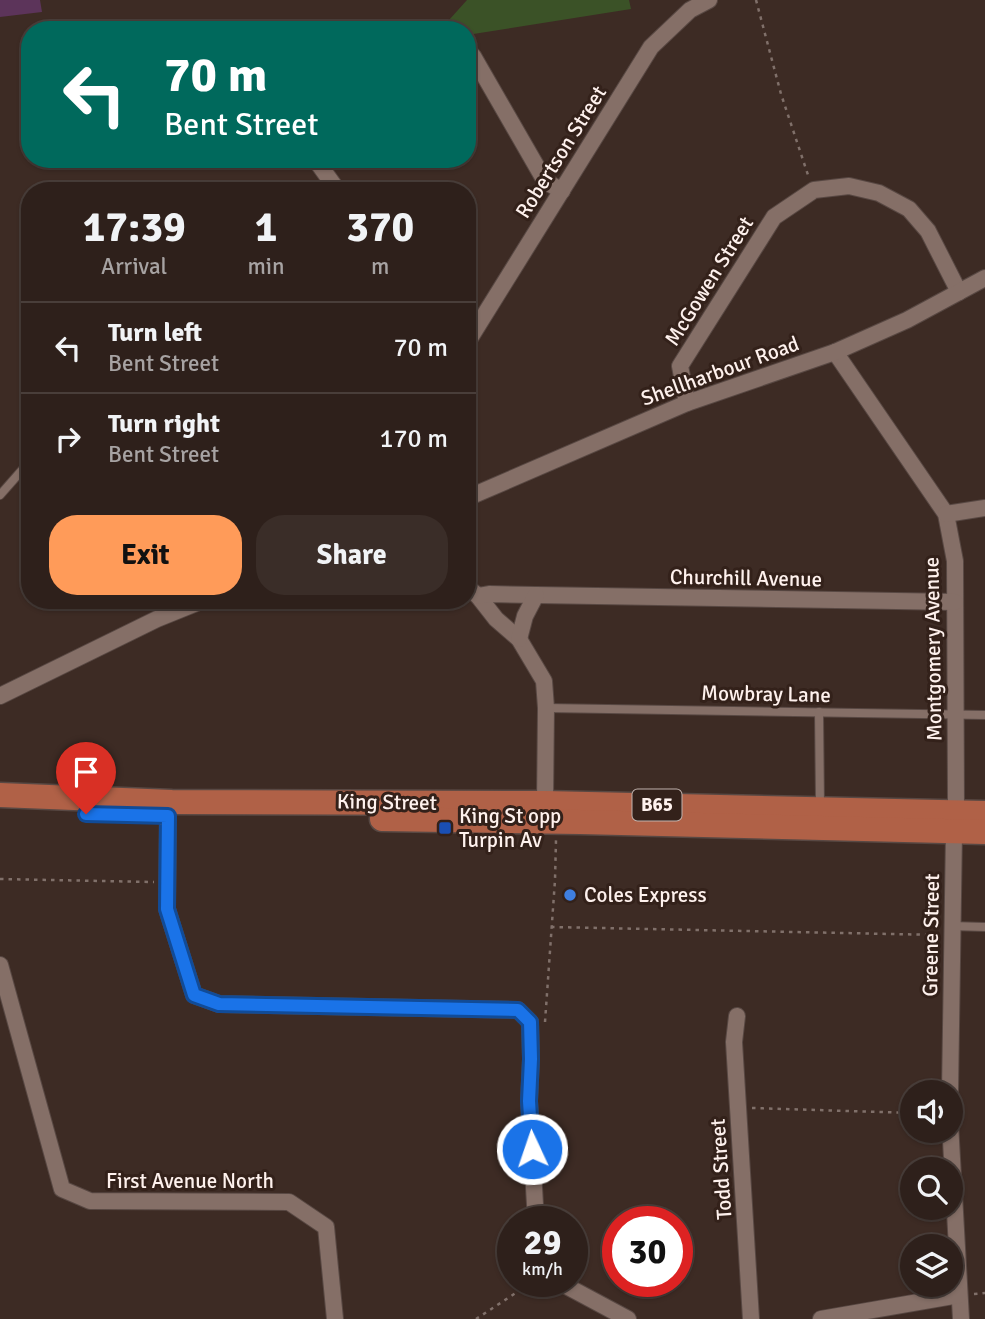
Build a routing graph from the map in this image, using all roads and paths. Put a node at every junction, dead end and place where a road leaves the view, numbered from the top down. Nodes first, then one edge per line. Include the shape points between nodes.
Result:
1 (709, 0) edge
2 (756, 0) edge
3 (476, 63) edge
4 (814, 190) junction
5 (562, 191) junction
6 (985, 278) edge
7 (959, 292) junction
8 (476, 329) edge
9 (835, 352) junction
10 (687, 403) junction
11 (21, 471) edge
12 (476, 494) edge
13 (0, 495) edge
14 (985, 508) edge
15 (946, 513) junction
16 (476, 592) edge
17 (536, 595) junction
18 (476, 596) edge
19 (955, 602) junction
20 (183, 609) edge
21 (519, 639) junction
22 (0, 696) edge
23 (546, 708) junction
24 (819, 712) junction
25 (956, 714) junction
26 (985, 715) edge
27 (0, 795) edge
28 (820, 801) junction
29 (545, 803) junction
30 (0, 811) edge
31 (985, 813) edge
32 (168, 816) junction
33 (580, 822) junction
34 (955, 822) junction
35 (985, 832) edge
36 (557, 833) dead end
37 (0, 879) edge
38 (166, 883) junction
39 (551, 927) junction
40 (985, 927) edge
41 (951, 930) junction
42 (0, 964) edge
43 (737, 1016) dead end
44 (545, 1024) dead end
45 (950, 1080) edge
46 (738, 1108) junction
47 (900, 1113) edge
48 (951, 1143) edge
49 (535, 1206) edge
50 (956, 1234) edge
51 (509, 1297) edge
52 (587, 1297) edge
53 (948, 1297) edge
54 (959, 1297) edge
55 (335, 1319) edge
56 (475, 1319) edge
57 (628, 1319) edge
58 (751, 1319) edge
59 (821, 1319) edge
60 (961, 1319) edge

1 - 5 street, Robertson Street via 690,10 651,47
2 - 4 path via 781,94
3 - 5 street via 545,181
4 - 7 street, McGowen Street via 849,186 879,193 909,209 928,231
4 - 10 street, McGowen Street via 775,217 680,366
5 - 8 street, Robertson Street
6 - 7 street, Shellharbour Road
7 - 9 street, Shellharbour Road
9 - 10 street, Shellharbour Road
9 - 15 street, Montgomery Avenue
10 - 12 street, Shellharbour Road
11 - 13 lane
14 - 15 street
15 - 19 street, Montgomery Avenue via 955,561
16 - 17 street, Churchill Avenue
17 - 19 street, Churchill Avenue
17 - 21 street
18 - 21 street
19 - 25 street, Montgomery Avenue
20 - 22 street
21 - 23 street via 544,681
23 - 24 lane, Mowbray Lane
23 - 29 street
24 - 25 lane, Mowbray Lane
24 - 28 lane
25 - 26 lane, Mowbray Lane
25 - 34 street, Montgomery Avenue
27 - 29 main road, King Street / B65 via 172,802
28 - 29 main road, King Street / B65
28 - 34 main road, King Street / B65 via 908,810
29 - 33 street
30 - 32 main road, King Street / B65
31 - 34 main road, King Street / B65
32 - 33 main road, King Street / B65
32 - 38 street
33 - 34 main road, King Street / B65
34 - 35 main road, King Street / B65
34 - 41 street, Greene Street
36 - 39 path
37 - 38 path
38 - 49 street via 167,909 194,995 219,1004 518,1010 530,1022
39 - 41 path
39 - 44 path
40 - 41 lane
41 - 45 street, Greene Street
42 - 55 street, First Avenue North via 62,1189 90,1201 289,1202 326,1227
43 - 46 street, Todd Street
46 - 47 path
46 - 58 street, Todd Street
48 - 50 street
51 - 56 path
52 - 57 street
53 - 59 street
54 - 60 street

